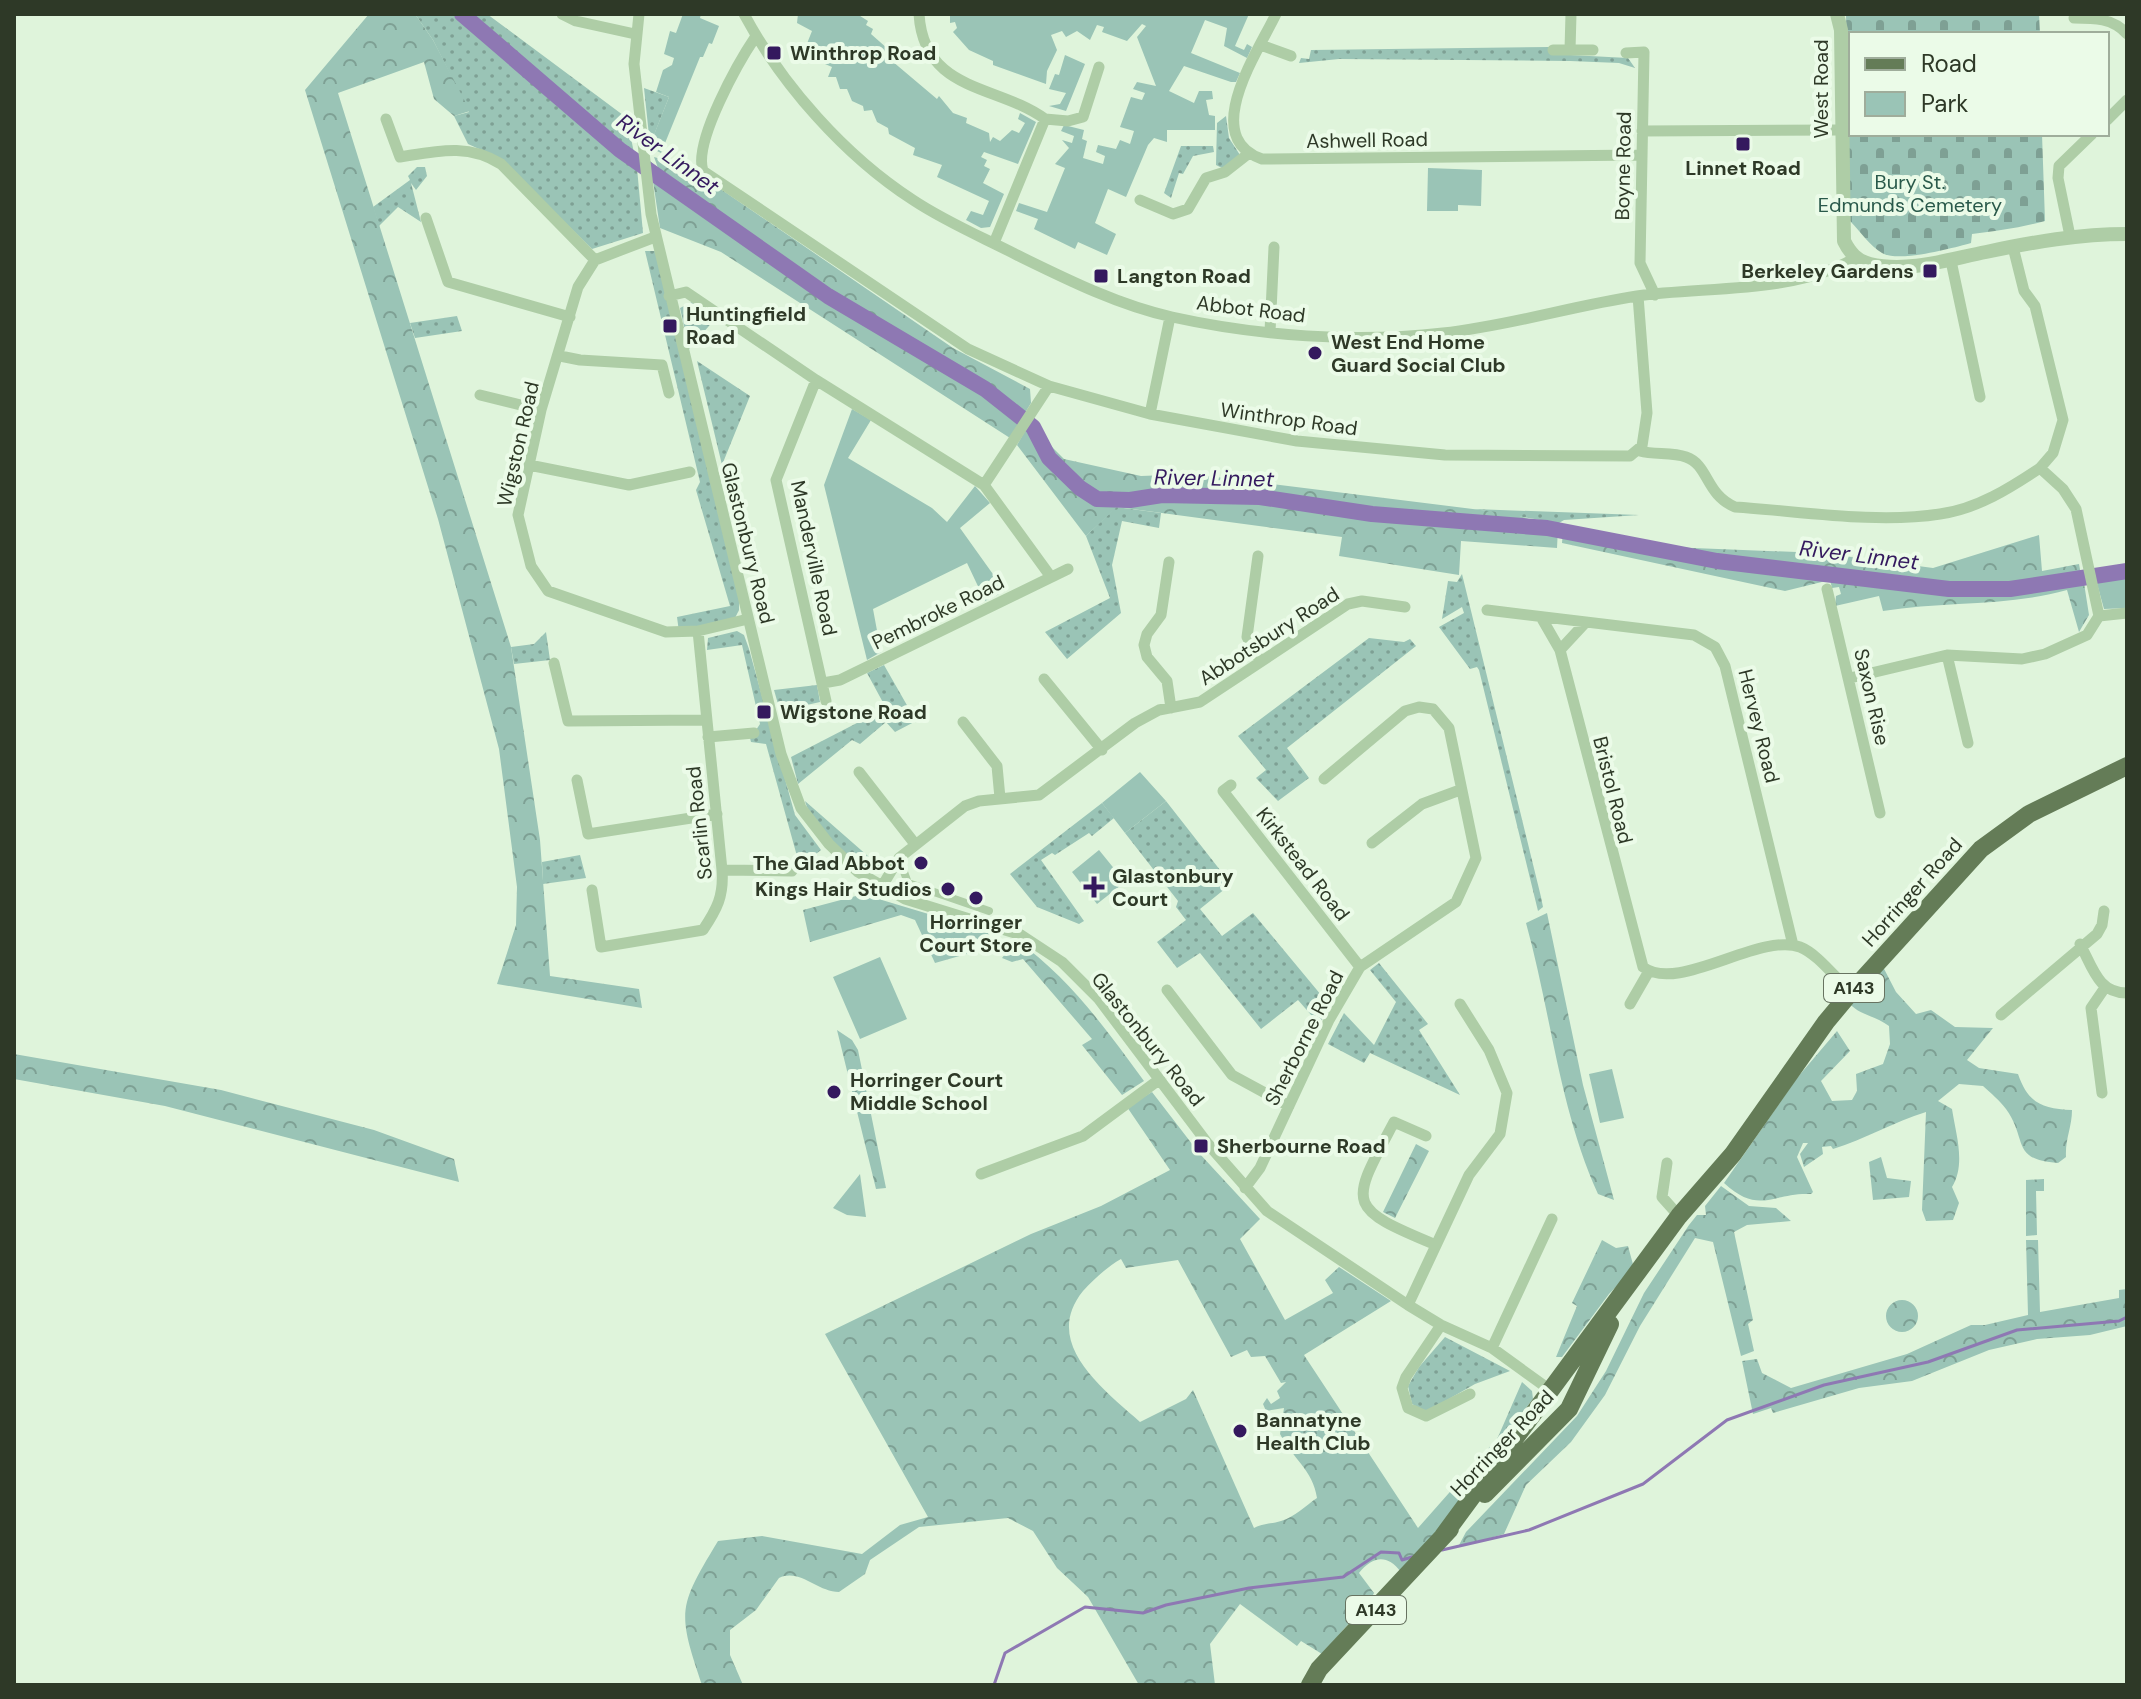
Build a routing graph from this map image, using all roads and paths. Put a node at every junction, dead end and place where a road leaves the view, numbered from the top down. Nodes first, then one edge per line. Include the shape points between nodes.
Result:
1 (562, 14) edge
2 (639, 14) edge
3 (744, 14) edge
4 (919, 14) edge
5 (1276, 14) edge
6 (1571, 14) edge
7 (1837, 14) edge
8 (2082, 17) edge
9 (2126, 31) edge
10 (635, 34) junction
11 (756, 36) junction
12 (1261, 45) junction
13 (1553, 50) dead end
14 (1570, 50) junction
15 (1593, 50) dead end
16 (1626, 53) dead end
17 (1291, 56) dead end
18 (1099, 67) dead end
19 (2127, 100) edge
20 (2109, 118) edge
21 (386, 119) dead end
22 (1045, 119) junction
23 (1840, 130) junction
24 (1642, 131) junction
25 (2090, 136) edge
26 (1248, 154) junction
27 (1640, 155) junction
28 (1140, 200) dead end
29 (426, 218) dead end
30 (2127, 234) edge
31 (2070, 236) junction
32 (655, 237) junction
33 (994, 243) junction
34 (1274, 247) dead end
35 (2013, 247) junction
36 (1855, 258) junction
37 (595, 260) junction
38 (1951, 261) junction
39 (1655, 295) junction
40 (669, 296) junction
41 (1638, 296) junction
42 (570, 317) junction
43 (1170, 317) junction
44 (1270, 332) junction
45 (560, 356) junction
46 (816, 380) junction
47 (1049, 386) junction
48 (669, 393) dead end
49 (480, 395) dead end
50 (1980, 397) dead end
51 (541, 410) junction
52 (1150, 414) junction
53 (1640, 451) junction
54 (529, 465) junction
55 (2040, 468) junction
56 (690, 472) dead end
57 (984, 485) junction
58 (1258, 556) dead end
59 (1169, 562) dead end
60 (1068, 569) dead end
61 (1051, 577) junction
62 (1827, 589) dead end
63 (1405, 607) dead end
64 (1487, 610) dead end
65 (2127, 613) edge
66 (2099, 616) junction
67 (1541, 617) junction
68 (748, 619) junction
69 (1586, 622) junction
70 (698, 631) junction
71 (1560, 650) junction
72 (1947, 655) junction
73 (1260, 661) junction
74 (554, 663) dead end
75 (1850, 678) junction
76 (1044, 679) dead end
77 (823, 683) junction
78 (826, 701) dead end
79 (1171, 708) junction
80 (706, 720) junction
81 (963, 722) dead end
82 (751, 736) dead end
83 (708, 737) junction
84 (1968, 743) dead end
85 (1102, 750) junction
86 (2127, 766) edge
87 (859, 772) dead end
88 (1324, 779) dead end
89 (577, 780) dead end
90 (1231, 785) dead end
91 (1460, 790) junction
92 (1000, 798) junction
93 (1880, 813) dead end
94 (717, 814) junction
95 (1372, 843) dead end
96 (915, 844) junction
97 (899, 858) junction
98 (722, 870) junction
99 (792, 871) dead end
100 (881, 888) junction
101 (592, 890) dead end
102 (989, 911) dead end
103 (2104, 911) dead end
104 (2080, 944) junction
105 (1793, 945) junction
106 (1360, 967) junction
107 (1649, 971) junction
108 (2104, 989) junction
109 (1167, 990) dead end
110 (1851, 992) junction
111 (2127, 993) edge
112 (1460, 1004) dead end
113 (1630, 1004) dead end
114 (2001, 1015) dead end
115 (1160, 1079) junction
116 (2102, 1093) dead end
117 (1289, 1106) junction
118 (1426, 1136) dead end
119 (1667, 1163) dead end
120 (981, 1174) dead end
121 (1245, 1188) junction
122 (1679, 1216) junction
123 (1552, 1219) dead end
124 (1436, 1245) junction
125 (1627, 1289) junction
126 (1408, 1305) junction
127 (1441, 1325) junction
128 (1492, 1348) junction
129 (1550, 1390) junction
130 (1470, 1394) dead end
131 (1569, 1409) junction
132 (1443, 1536) junction
133 (1310, 1685) edge

1 - 10 street
2 - 10 street, Glastonbury Road
3 - 11 street, Abbot Road
4 - 22 street via 925,43 950,75
5 - 12 street
6 - 14 street
7 - 23 street, West Road
8 - 9 street via 2103,19
10 - 32 street, Glastonbury Road via 643,161
11 - 33 street, Abbot Road via 825,125 863,159 911,199
11 - 47 street, Winthrop Road via 735,67 703,151 703,171 968,349
12 - 17 street
12 - 26 street via 1232,116 1235,136
13 - 14 street
14 - 15 street
16 - 24 street, Boyne Road via 1644,52
18 - 22 street via 1083,117
19 - 20 street
21 - 37 street via 400,157 466,149 501,164
22 - 33 street
23 - 24 street
23 - 36 street, West Road via 1844,241
24 - 27 street, Boyne Road
25 - 31 street via 2059,166
26 - 27 street, Ashwell Road via 1262,159
26 - 28 street via 1225,172 1206,178 1188,209 1173,214
27 - 39 street, Boyne Road via 1640,263
29 - 42 street via 448,282
30 - 31 street
31 - 35 street
32 - 37 street
32 - 40 street, Glastonbury Road
33 - 43 street, Abbot Road via 1072,282
34 - 44 street
35 - 38 street
35 - 55 street via 2024,291 2035,306 2063,420 2053,453
36 - 38 street via 1883,266
36 - 39 street, Abbot Road via 1840,267 1786,280
37 - 42 street, Wigston Road via 578,287
38 - 50 street
39 - 41 street, Abbot Road
40 - 46 street via 686,292
40 - 68 street, Glastonbury Road
41 - 44 street, Abbot Road via 1442,333
41 - 53 street via 1647,413
42 - 45 street, Wigston Road
43 - 44 street, Abbot Road
43 - 52 street
45 - 48 street via 662,365
45 - 51 street, Wigston Road
46 - 57 street
46 - 77 street, Manderville Road via 776,480
47 - 52 street, Winthrop Road
47 - 57 street
49 - 51 street
51 - 54 street, Wigston Road
52 - 53 street, Winthrop Road via 1297,441 1445,455 1630,456
53 - 55 street, Winthrop Road via 1686,457 1698,465 1719,500 1735,507 1844,514 1940,514 1995,495
54 - 56 street via 629,485
54 - 70 street, Wigston Road via 518,515 531,566 548,591 666,632
55 - 66 street via 2076,509
57 - 61 street
58 - 73 street via 1247,637
59 - 79 street via 1161,615 1144,645 1167,681
60 - 61 street, Pembroke Road
61 - 77 street, Pembroke Road via 840,680
62 - 75 street, Saxon Rise
63 - 73 street, Abbotsbury Road via 1348,604
64 - 67 street, Hervey Road
65 - 66 street
66 - 72 street via 2087,635 2045,654 2022,659
67 - 69 street, Hervey Road
67 - 71 street, Bristol Road
68 - 70 street, Wigston Road
68 - 100 street, Glastonbury Road via 785,768 801,808 829,844
69 - 71 street
69 - 105 street, Hervey Road via 1694,635 1718,651 1749,756
70 - 80 street, Scarlin Road
71 - 107 street, Bristol Road via 1638,956
72 - 75 street
72 - 84 street
73 - 79 street, Abbotsbury Road via 1200,702
74 - 80 street via 568,721
75 - 93 street, Saxon Rise
76 - 85 street
77 - 78 street, Manderville Road
79 - 85 street, Abbotsbury Road via 1135,723
80 - 83 street, Scarlin Road
81 - 92 street via 997,766
82 - 83 street, Scarlin Road
83 - 94 street, Scarlin Road
85 - 92 street, Abbotsbury Road via 1039,795
86 - 110 main road, Horringer Road / A143 via 2029,814 1981,849
87 - 96 street
88 - 91 street, Sherborne Road via 1405,711 1419,707 1433,709 1449,728
89 - 94 street via 588,834
90 - 106 street, Kirkstead Road via 1223,791
91 - 95 street via 1422,804
91 - 106 street, Sherborne Road via 1476,858 1456,902
92 - 96 street, Abbotsbury Road via 965,806
94 - 98 street, Scarlin Road
96 - 97 street, Abbotsbury Road
97 - 100 street, Abbotsbury Road
97 - 102 street via 908,883
98 - 99 street
98 - 101 street, Scarlin Road via 719,906 703,930 601,947
100 - 115 street, Glastonbury Road via 1040,946 1098,998
103 - 104 street via 2097,934
104 - 108 street
104 - 114 street
105 - 107 street via 1670,973
105 - 110 street
106 - 117 street, Sherborne Road
107 - 113 street
108 - 111 street
108 - 116 street via 2091,1008
109 - 117 street via 1232,1075
110 - 122 main road, Horringer Road / A143 via 1733,1154
112 - 124 street via 1489,1050 1507,1093 1500,1134 1469,1175
115 - 120 street via 1083,1136
115 - 121 street, Glastonbury Road
117 - 121 street, Sherborne Road
118 - 124 street via 1394,1122 1363,1180 1363,1203 1384,1221
119 - 122 street via 1662,1197
121 - 126 street, Glastonbury Road via 1267,1211
122 - 125 main road, Horringer Road / A143
123 - 128 street
124 - 126 street
125 - 129 main road, Horringer Road / A143
125 - 131 main road, Horringer Road / A143
126 - 127 street, Glastonbury Road
127 - 128 street, Glastonbury Road
127 - 130 street via 1406,1377 1403,1397 1408,1408 1426,1416
128 - 129 street, Glastonbury Road
129 - 131 main road
129 - 132 main road, Horringer Road / A143
131 - 132 main road, Horringer Road / A143
132 - 133 main road, Horringer Road / A143

